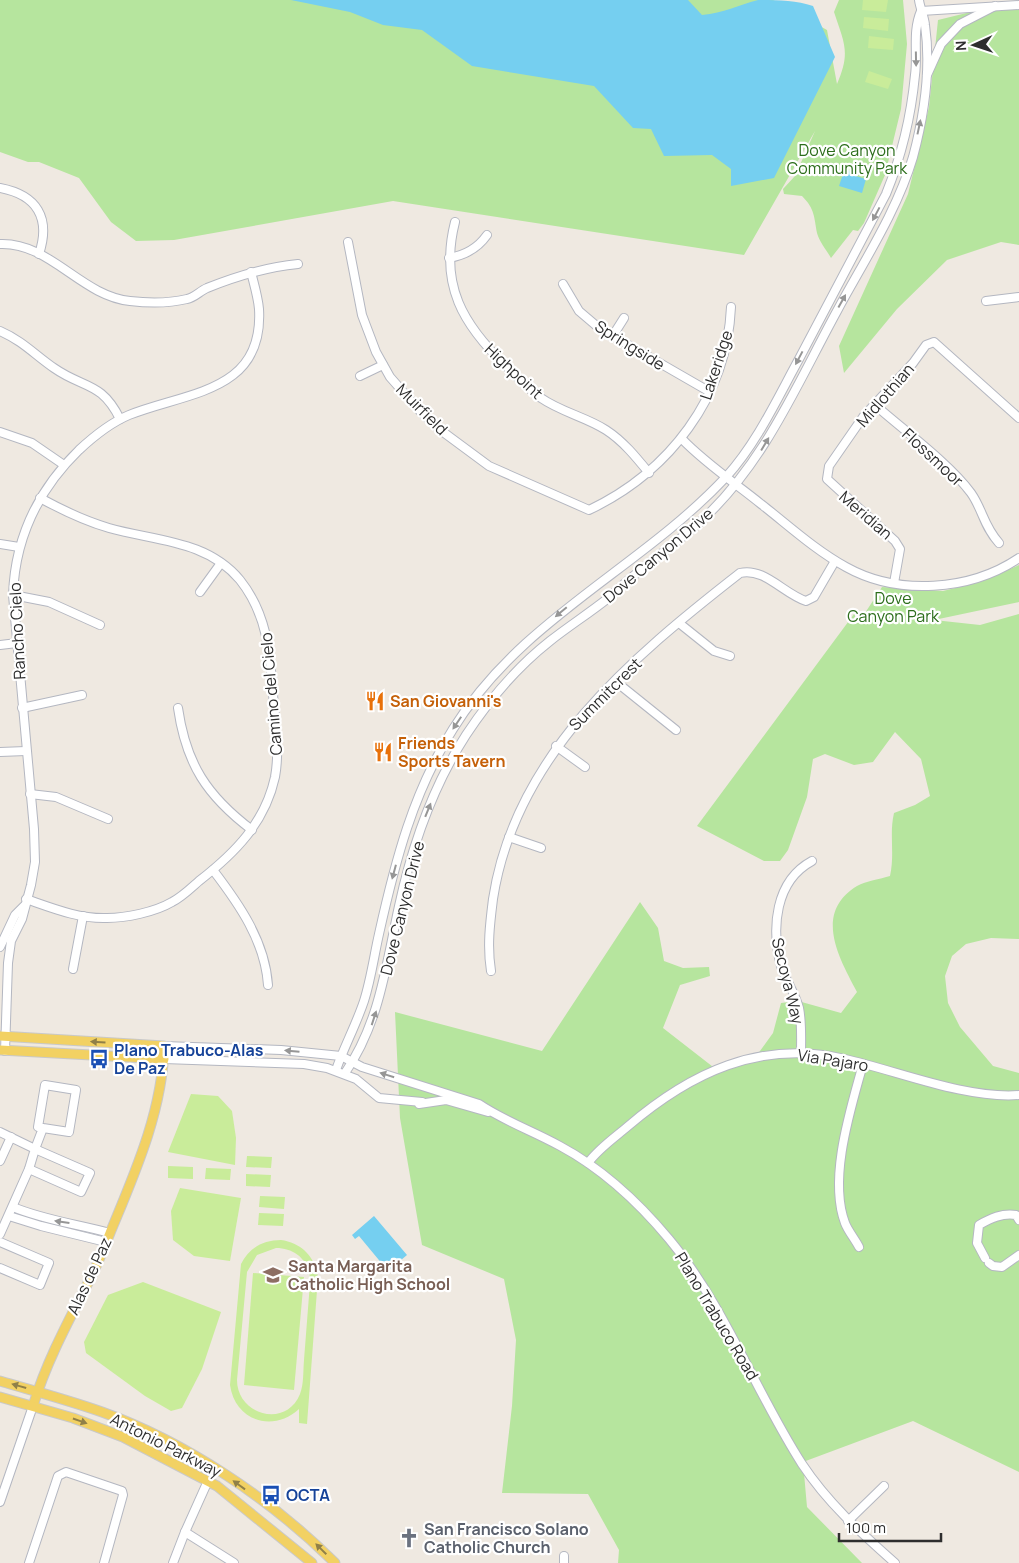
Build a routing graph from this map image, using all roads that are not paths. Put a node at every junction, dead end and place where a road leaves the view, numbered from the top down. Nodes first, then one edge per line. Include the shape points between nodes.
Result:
1 (919, 0) edge
2 (1019, 5) edge
3 (995, 6) junction
4 (921, 11) junction
5 (926, 79) junction
6 (0, 188) edge
7 (455, 222) dead end
8 (488, 235) dead end
9 (348, 242) dead end
10 (0, 244) edge
11 (39, 254) junction
12 (449, 258) junction
13 (298, 264) dead end
14 (251, 272) junction
15 (563, 284) dead end
16 (1019, 296) edge
17 (986, 301) dead end
18 (731, 307) dead end
19 (624, 318) dead end
20 (0, 331) edge
21 (612, 337) junction
22 (383, 364) junction
23 (360, 376) dead end
24 (710, 392) junction
25 (874, 404) junction
26 (1019, 418) edge
27 (120, 419) junction
28 (0, 432) edge
29 (682, 438) junction
30 (64, 464) junction
31 (649, 473) junction
32 (727, 476) junction
33 (827, 479) joint
34 (737, 484) junction
35 (40, 498) junction
36 (580, 508) joint
37 (999, 543) dead end
38 (0, 544) edge
39 (19, 547) junction
40 (1019, 558) edge
41 (835, 561) junction
42 (221, 563) junction
43 (622, 565) junction
44 (631, 578) junction
45 (894, 583) junction
46 (200, 592) dead end
47 (13, 595) junction
48 (679, 623) junction
49 (100, 625) dead end
50 (16, 643) junction
51 (0, 645) edge
52 (730, 656) dead end
53 (615, 681) junction
54 (82, 695) dead end
55 (22, 708) junction
56 (178, 708) dead end
57 (676, 730) dead end
58 (556, 746) junction
59 (26, 751) junction
60 (0, 752) edge
61 (584, 767) dead end
62 (30, 794) junction
63 (108, 819) dead end
64 (252, 830) junction
65 (509, 837) junction
66 (541, 848) dead end
67 (812, 861) dead end
68 (214, 870) junction
69 (25, 902) junction
70 (83, 916) junction
71 (11, 941) junction
72 (1, 943) edge
73 (4, 963) edge
74 (73, 969) dead end
75 (490, 970) dead end
76 (268, 985) dead end
77 (3, 1036) edge
78 (164, 1046) junction
79 (3, 1051) edge
80 (801, 1054) junction
81 (341, 1056) junction
82 (164, 1059) junction
83 (353, 1062) junction
84 (863, 1064) junction
85 (336, 1070) junction
86 (345, 1074) junction
87 (1019, 1095) edge
88 (494, 1114) junction
89 (43, 1128) junction
90 (0, 1132) edge
91 (11, 1137) junction
92 (35, 1149) junction
93 (0, 1161) edge
94 (588, 1163) junction
95 (29, 1169) junction
96 (12, 1207) junction
97 (9, 1216) junction
98 (1018, 1216) edge
99 (0, 1234) edge
100 (108, 1238) junction
101 (0, 1242) edge
102 (859, 1247) dead end
103 (1019, 1255) edge
104 (0, 1268) edge
105 (0, 1381) edge
106 (37, 1392) junction
107 (0, 1397) edge
108 (33, 1406) junction
109 (207, 1483) junction
110 (884, 1486) dead end
111 (2, 1489) edge
112 (0, 1502) edge
113 (848, 1520) junction
114 (185, 1532) junction
115 (29, 1563) edge
116 (104, 1563) edge
117 (173, 1563) edge
118 (234, 1563) edge
119 (312, 1563) edge
120 (335, 1563) edge
121 (895, 1563) edge

1 - 4 street, Dove Canyon Drive
2 - 3 street
3 - 4 street
3 - 5 street via 960,24 941,44
4 - 5 street, Dove Canyon Drive via 925,24
4 -> 32 street, Dove Canyon Drive via 915,23 916,72 910,118 899,162 886,194 775,403
34 -> 5 street, Dove Canyon Drive via 787,408 888,215 913,157
6 - 11 street via 25,196 38,210 44,230
7 - 12 street, Highpoint
8 - 12 street via 480,245
9 - 22 street, Muirfield via 362,315
10 - 11 street
11 - 14 street via 86,285 112,298 130,301 189,299 204,289
12 - 31 street, Highpoint via 460,308 480,340 539,397 606,430 628,448
13 - 14 street
14 - 27 street, Rancho Cielo via 259,307 259,324 244,365 221,385
15 - 21 street, Springside via 578,311
16 - 17 street
18 - 24 street, Lakeridge via 730,325
19 - 21 street
20 - 27 street via 19,339 56,370 98,390 113,405
21 - 24 street, Springside
22 - 23 street
22 - 36 street, Muirfield via 419,410 464,448 489,466
24 - 29 street, Lakeridge
25 - 26 street, Midlothian via 913,364 926,345 934,342
25 - 33 street, Midlothian via 829,466
25 - 37 street, Flossmoor via 956,476 972,494 988,531
27 - 30 street, Rancho Cielo via 93,437
28 - 30 street via 32,443
29 - 31 street, Lakeridge
29 - 32 street
30 - 35 street, Rancho Cielo
31 - 36 street, Lakeridge via 598,506 589,510
32 - 34 street
32 - 43 street, Dove Canyon Drive via 695,508
33 - 45 street, Meridian via 895,541 900,549
34 - 41 street
34 - 44 street, Dove Canyon Drive via 700,522
35 - 39 street, Rancho Cielo
35 - 42 street, Camino del Cielo via 77,517 110,528 198,549
38 - 39 street
39 - 47 street, Rancho Cielo
40 - 45 street via 989,574 957,583 920,586
41 - 45 street via 863,575
41 - 48 street, Summitcrest via 814,597 806,601 760,574 748,571 740,573
42 - 46 street
42 - 64 street, Camino del Cielo via 239,580 255,604 265,625 270,652 277,763 269,797
43 - 44 street
43 -> 81 street, Dove Canyon Drive via 509,658 451,731 424,781 406,827 364,1002
83 -> 44 street, Dove Canyon Drive via 378,1005 399,907 420,832 457,750 484,708 513,674
47 - 49 street via 49,602
47 - 50 street, Rancho Cielo
48 - 52 street via 714,651
48 - 53 street, Summitcrest
50 - 51 street
50 - 55 street, Rancho Cielo
53 - 57 street
53 - 58 street, Summitcrest
54 - 55 street
55 - 59 street, Rancho Cielo
56 - 64 street via 182,735 199,774 214,796
58 - 61 street
58 - 65 street, Summitcrest via 539,772
59 - 60 street
59 - 62 street, Rancho Cielo
62 - 63 street via 56,797
62 - 69 street, Rancho Cielo via 34,862
64 - 68 street, Camino del Cielo via 235,852
65 - 66 street
65 - 75 street, Summitcrest via 491,912 487,950
67 - 80 street, Secoya Way via 791,876 776,925 782,966 799,1008
68 - 70 street, Camino del Cielo via 172,902 156,908 110,918
68 - 76 street via 247,918 264,958
69 - 70 street, Camino del Cielo
69 - 71 street, Rancho Cielo via 22,918
69 - 72 street, Rancho Cielo
70 - 74 street
71 - 72 street
71 - 73 street, Rancho Cielo
73 - 77 street, Rancho Cielo
78 -> 77 main road
77 - 79 street, Rancho Cielo
81 -> 78 street via 281,1050
78 - 82 main road, Alas de Paz
79 - 82 main road
80 - 84 street, Via Pajaro via 844,1058
80 - 94 street, Via Pajaro via 774,1054 746,1060 696,1078 662,1098
81 - 83 street, Plano Trabuco Road
81 - 85 street, Dove Canyon Drive
82 - 85 street, Plano Trabuco Road via 304,1064
82 - 100 main road, Alas de Paz via 151,1122
83 - 86 street, Dove Canyon Drive
88 -> 83 street, Plano Trabuco Road via 479,1104
84 - 87 street, Via Pajaro via 965,1090
84 - 102 street via 843,1142 840,1172 845,1223
85 - 86 street, Plano Trabuco Road
86 - 88 street, Plano Trabuco Road via 371,1093 386,1099 446,1100
88 - 94 street, Plano Trabuco Road
89 - 89 street via 38,1127 45,1085 76,1090 69,1132
89 - 92 street
90 - 91 street
91 - 92 street
91 - 93 street
92 - 95 street
92 - 95 street via 90,1173 81,1192
94 - 113 street, Plano Trabuco Road via 640,1208 692,1269 802,1464
95 - 96 street
96 - 97 street
100 -> 96 street via 83,1226 43,1219
97 - 99 street
97 - 100 street via 41,1226
98 - 103 street via 992,1217 979,1225 977,1243 992,1266 1002,1267
100 - 106 main road, Alas de Paz via 49,1358
101 - 104 street via 49,1263 40,1285
106 -> 105 main road, Antonio Parkway
106 - 108 main road, Alas de Paz
120 -> 106 main road, Antonio Parkway via 307,1534 227,1476 196,1458 120,1419
107 - 108 main road, Antonio Parkway
108 -> 109 main road, Antonio Parkway via 123,1437
108 - 111 street, Alas de Paz
109 - 114 street
109 - 119 main road, Antonio Parkway via 217,1486
110 - 113 street
111 - 112 street, Alas de Paz
113 - 121 street, Plano Trabuco Road
114 - 117 street
114 - 118 street
115 - 116 street via 58,1476 63,1472 122,1491 124,1499

